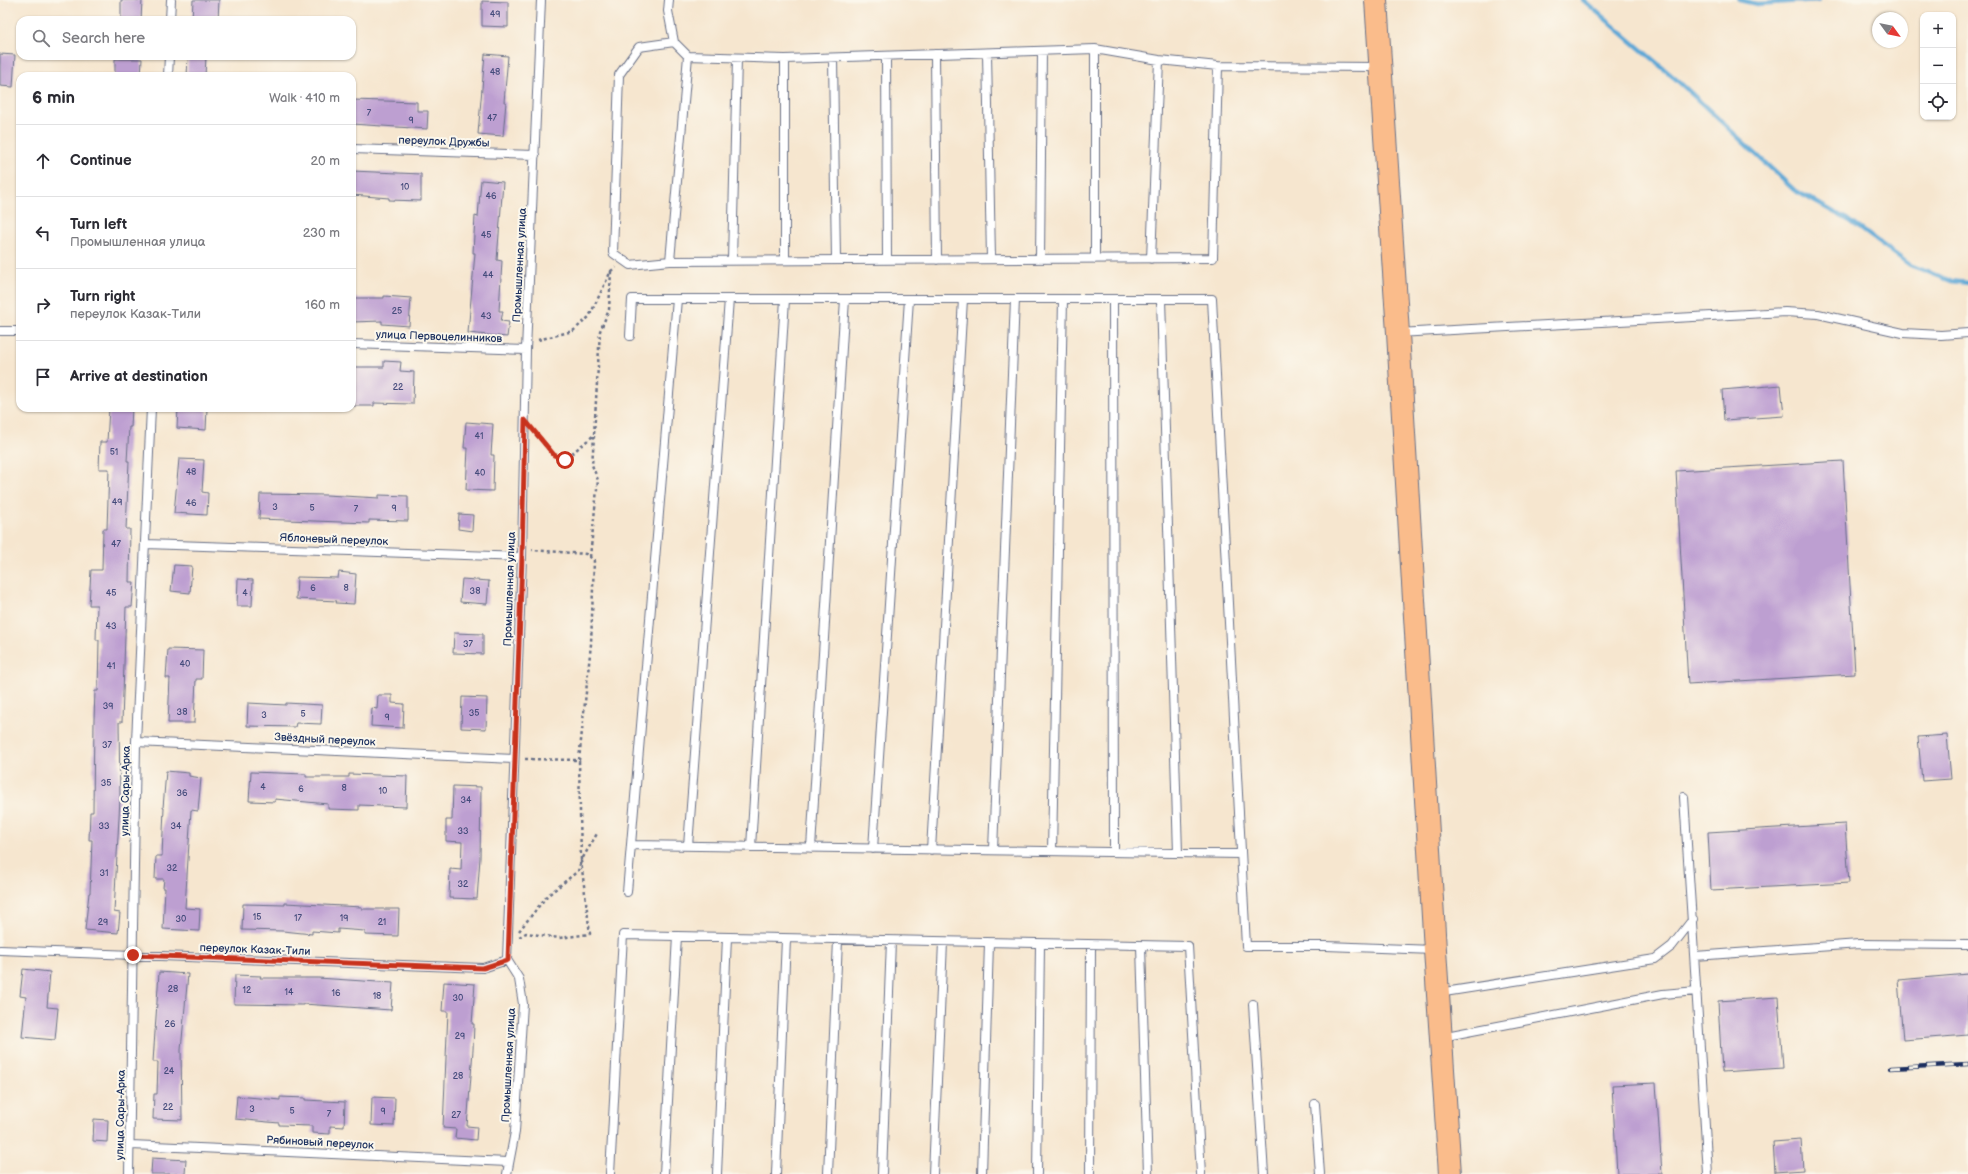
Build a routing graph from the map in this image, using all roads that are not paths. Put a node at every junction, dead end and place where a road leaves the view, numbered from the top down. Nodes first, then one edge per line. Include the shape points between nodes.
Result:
1 (171, 0) edge
2 (541, 0) edge
3 (669, 0) edge
4 (1376, 0) edge
5 (170, 16) edge
6 (674, 42) junction
7 (1095, 49) junction
8 (1042, 51) junction
9 (987, 53) junction
10 (935, 54) junction
11 (688, 56) junction
12 (886, 56) junction
13 (738, 58) junction
14 (833, 58) junction
15 (785, 59) junction
16 (169, 60) edge
17 (1159, 60) junction
18 (1218, 66) junction
19 (1380, 67) junction
20 (168, 72) edge
21 (356, 149) edge
22 (535, 155) junction
23 (991, 259) junction
24 (1040, 259) junction
25 (1095, 259) junction
26 (1151, 259) junction
27 (732, 260) junction
28 (785, 260) junction
29 (836, 260) junction
30 (887, 260) junction
31 (937, 260) junction
32 (670, 261) junction
33 (676, 299) junction
34 (729, 299) junction
35 (785, 299) junction
36 (845, 299) junction
37 (909, 299) junction
38 (963, 299) junction
39 (1015, 299) junction
40 (1063, 299) junction
41 (1113, 299) junction
42 (1161, 299) junction
43 (0, 331) edge
44 (16, 332) edge
45 (1398, 333) junction
46 (1968, 333) edge
47 (630, 336) dead end
48 (356, 344) edge
49 (526, 346) junction
50 (151, 412) edge
51 (146, 544) junction
52 (522, 553) junction
53 (136, 742) junction
54 (514, 759) junction
55 (1684, 797) dead end
56 (631, 845) junction
57 (688, 846) junction
58 (751, 847) junction
59 (811, 848) junction
60 (874, 849) junction
61 (931, 850) junction
62 (993, 850) junction
63 (1052, 851) junction
64 (1114, 852) junction
65 (1178, 853) junction
66 (1240, 854) junction
67 (627, 892) dead end
68 (1693, 919) junction
69 (677, 936) junction
70 (727, 938) junction
71 (786, 939) junction
72 (838, 940) junction
73 (891, 941) junction
74 (942, 942) junction
75 (989, 943) junction
76 (1040, 944) junction
77 (1091, 945) junction
78 (1968, 945) edge
79 (1141, 946) junction
80 (0, 950) edge
81 (1435, 950) junction
82 (133, 955) junction
83 (1695, 956) junction
84 (508, 960) junction
85 (1697, 992) junction
86 (1438, 994) junction
87 (1253, 1004) dead end
88 (1440, 1037) junction
89 (1315, 1104) dead end
90 (130, 1145) junction
91 (508, 1162) junction
92 (129, 1174) edge
93 (507, 1174) edge
94 (610, 1174) edge
95 (664, 1174) edge
96 (718, 1174) edge
97 (776, 1174) edge
98 (828, 1174) edge
99 (882, 1174) edge
100 (933, 1174) edge
101 (982, 1174) edge
102 (1037, 1174) edge
103 (1090, 1174) edge
104 (1148, 1174) edge
105 (1201, 1174) edge
106 (1264, 1174) edge
107 (1320, 1174) edge
108 (1450, 1174) edge
109 (1708, 1174) edge

1 - 5 lane
2 - 22 lane, Промышленная улица
3 - 6 lane via 668,11
4 - 19 highway
6 - 11 lane
6 - 32 lane via 639,47 619,75 613,252 630,265
7 - 8 lane
7 - 17 lane
7 - 25 lane
8 - 9 lane
8 - 24 lane
9 - 10 lane
9 - 23 lane
10 - 12 lane
10 - 31 lane
11 - 13 lane
11 - 32 lane
12 - 14 lane
12 - 30 lane
13 - 15 lane
13 - 27 lane
14 - 15 lane
14 - 29 lane
15 - 28 lane
16 - 20 lane
17 - 18 lane
17 - 26 lane
18 - 19 lane
18 - 26 lane via 1213,258
19 - 45 highway
21 - 22 lane, переулок Дружбы
22 - 49 lane, Промышленная улица
23 - 24 lane
23 - 31 lane
24 - 25 lane
25 - 26 lane
27 - 28 lane
27 - 32 lane
28 - 29 lane
29 - 30 lane
30 - 31 lane
33 - 34 lane
33 - 47 lane via 632,299
33 - 56 lane
34 - 35 lane
34 - 57 lane
35 - 36 lane
35 - 58 lane
36 - 37 lane
36 - 59 lane
37 - 38 lane
37 - 60 lane
38 - 39 lane
38 - 61 lane
39 - 40 lane
39 - 62 lane
40 - 41 lane
40 - 63 lane
41 - 42 lane
41 - 64 lane
42 - 65 lane
42 - 66 lane via 1212,299
43 - 44 lane
45 - 46 lane via 1786,312 1818,314 1903,333
45 - 81 highway
48 - 49 lane, улица Первоцелинников
49 - 52 lane, Промышленная улица
50 - 51 lane, улица Сары-Арка
51 - 52 lane, Яблоневый переулок
51 - 53 lane, улица Сары-Арка
52 - 54 lane, Промышленная улица
53 - 54 lane, Звёздный переулок
53 - 82 lane, улица Сары-Арка
54 - 84 lane, Промышленная улица
55 - 68 lane
56 - 57 lane
56 - 67 lane
57 - 58 lane
58 - 59 lane
59 - 60 lane
60 - 61 lane
61 - 62 lane
62 - 63 lane
63 - 64 lane
64 - 65 lane
65 - 66 lane
66 - 81 lane via 1246,946
68 - 83 lane
68 - 86 lane via 1672,946 1655,959
69 - 70 lane
69 - 94 lane via 623,935
69 - 95 lane
70 - 71 lane
70 - 96 lane
71 - 72 lane
71 - 97 lane
72 - 73 lane
72 - 98 lane
73 - 74 lane
73 - 99 lane
74 - 75 lane
74 - 100 lane
75 - 76 lane
75 - 101 lane
76 - 77 lane
76 - 102 lane
77 - 79 lane
77 - 103 lane
78 - 83 lane via 1859,944
79 - 104 lane
79 - 105 lane via 1188,946
80 - 82 lane, переулок Казак-Тили
81 - 86 highway
82 - 84 lane, переулок Казак-Тили via 483,968
82 - 90 lane, улица Сары-Арка
83 - 85 lane
84 - 91 lane, Промышленная улица via 519,979 524,1004 516,1132
85 - 88 lane via 1663,994
85 - 109 lane
86 - 88 highway
87 - 106 lane
88 - 108 highway
89 - 107 lane
90 - 91 lane, Рябиновый переулок
90 - 92 lane, улица Сары-Арка
91 - 93 lane, Промышленная улица

